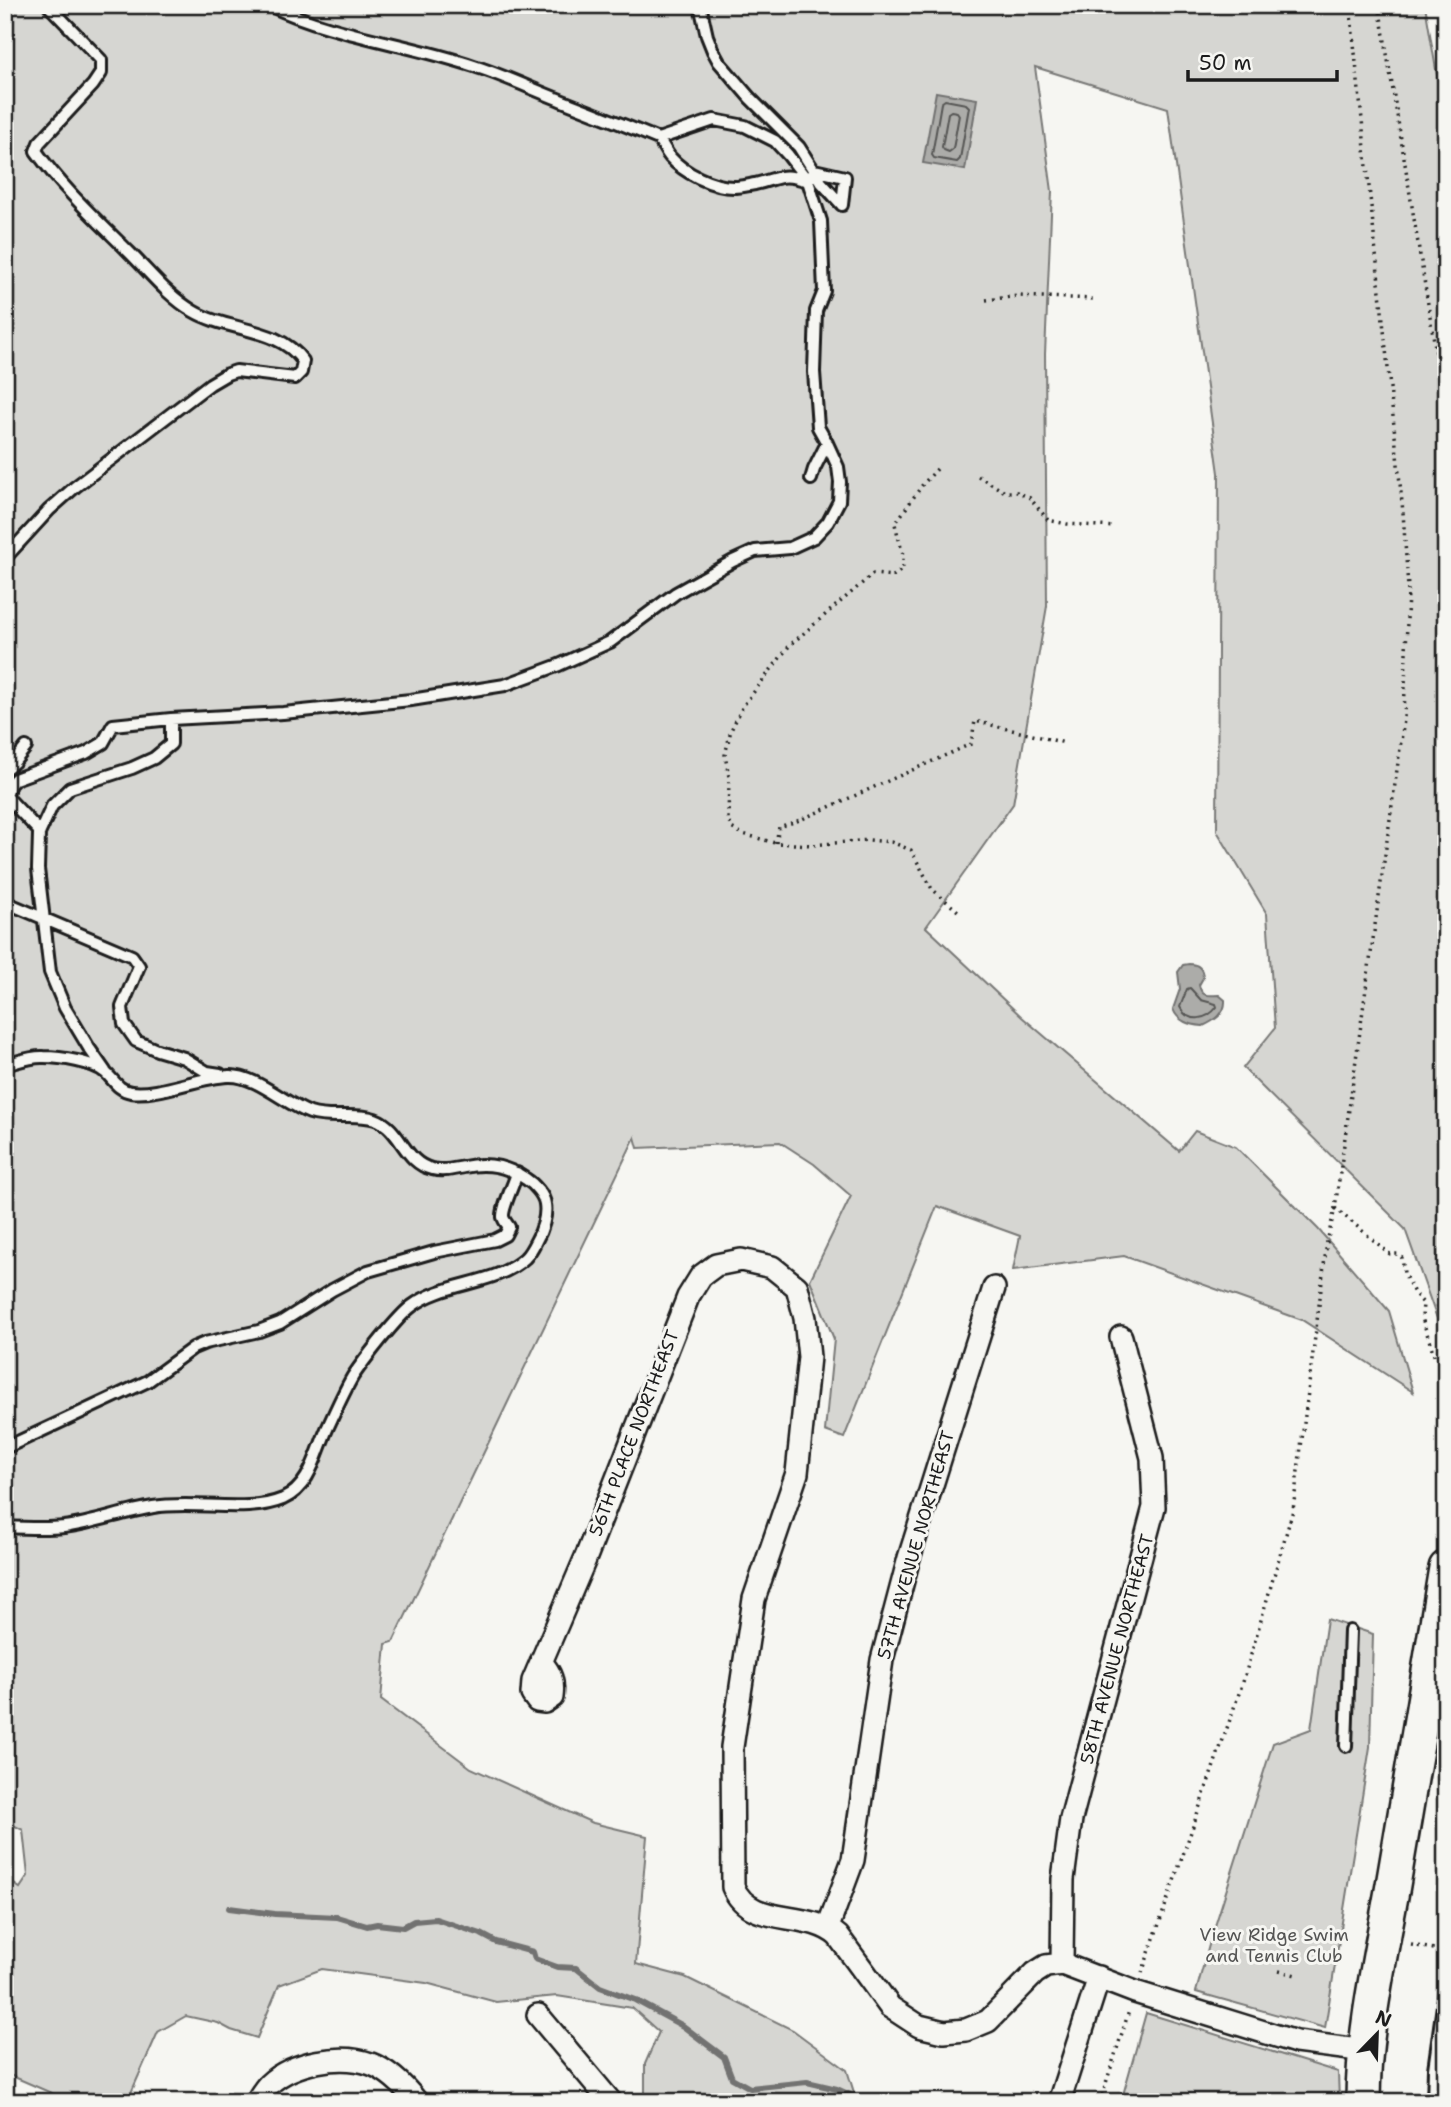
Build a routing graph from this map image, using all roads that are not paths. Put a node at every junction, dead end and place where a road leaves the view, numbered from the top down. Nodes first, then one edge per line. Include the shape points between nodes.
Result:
1 (48, 5) edge
2 (269, 5) edge
3 (700, 5) edge
4 (658, 139) junction
5 (808, 181) junction
6 (827, 443) junction
7 (811, 478) dead end
8 (5, 558) edge
9 (171, 719) junction
10 (26, 747) dead end
11 (5, 768) edge
12 (40, 832) junction
13 (5, 902) edge
14 (42, 917) junction
15 (5, 1065) edge
16 (104, 1071) junction
17 (231, 1075) junction
18 (517, 1173) junction
19 (995, 1288) dead end
20 (1121, 1337) dead end
21 (5, 1448) edge
22 (5, 1527) edge
23 (1446, 1542) edge
24 (1446, 1568) edge
25 (1443, 1605) edge
26 (1350, 1631) dead end
27 (541, 1662) dead end
28 (1446, 1686) edge
29 (1422, 1718) junction
30 (1346, 1746) dead end
31 (828, 1927) junction
32 (1062, 1964) junction
33 (1099, 1977) junction
34 (1446, 1984) edge
35 (538, 2015) dead end
36 (1366, 2051) junction
37 (416, 2100) edge
38 (256, 2102) edge
39 (611, 2102) edge
40 (1059, 2102) edge
41 (1363, 2102) edge
42 (1433, 2102) edge

1 - 8 lane via 101,60 101,73 36,151 75,198 183,304 195,313 278,340 303,361 295,378 236,371 210,384 75,487
2 - 4 lane via 332,30 475,66
3 - 5 lane via 719,62 799,147 814,170
4 - 5 lane via 688,171 713,184 734,187 778,176
4 - 5 lane via 713,120 745,126 775,141
5 - 6 lane via 821,221 824,291 816,311 814,372 818,426
6 - 7 lane
6 - 9 lane via 838,467 839,500 814,537 733,561 676,593 610,642 559,665 505,685 411,700
9 - 12 lane via 171,744 132,768 70,788 52,806
9 - 12 lane via 113,725 103,743 86,753 15,779 6,796
10 - 11 lane
12 - 14 lane
13 - 14 lane
14 - 16 lane via 50,972 65,1008
14 - 17 lane via 132,956 139,966 122,1007 124,1024 136,1041 184,1058 207,1072
15 - 16 lane via 41,1056
16 - 17 lane via 130,1092
17 - 18 lane via 309,1113 373,1118 397,1135 414,1160 430,1169 449,1171 486,1164
18 - 21 lane via 503,1216 509,1227 505,1235 368,1271 280,1323 205,1343 148,1381
18 - 22 lane via 533,1183 546,1200 540,1234 527,1256 509,1269 412,1306 353,1377 301,1487 265,1505 155,1507 64,1527
19 - 31 street, 57TH AVENUE NORTHEAST via 888,1634 853,1860
20 - 32 street, 58TH AVENUE NORTHEAST via 1152,1458 1154,1507 1072,1819 1063,1879
23 - 29 main road via 1435,1556 1417,1680
24 - 25 main road
25 - 29 main road
26 - 30 lane
27 - 31 street, 56TH PLACE NORTHEAST via 688,1297 701,1276 716,1265 741,1260 772,1267 797,1287 809,1357 797,1473 754,1599 732,1747 733,1887 748,1908
28 - 29 main road
29 - 36 main road
31 - 32 street via 890,2007 919,2026 944,2032 988,2021 1035,1973
32 - 33 street
33 - 36 street via 1296,2042
33 - 40 street
34 - 42 lane
35 - 39 street
36 - 41 main road
37 - 38 street via 393,2076 348,2059 323,2060 285,2073 268,2085

